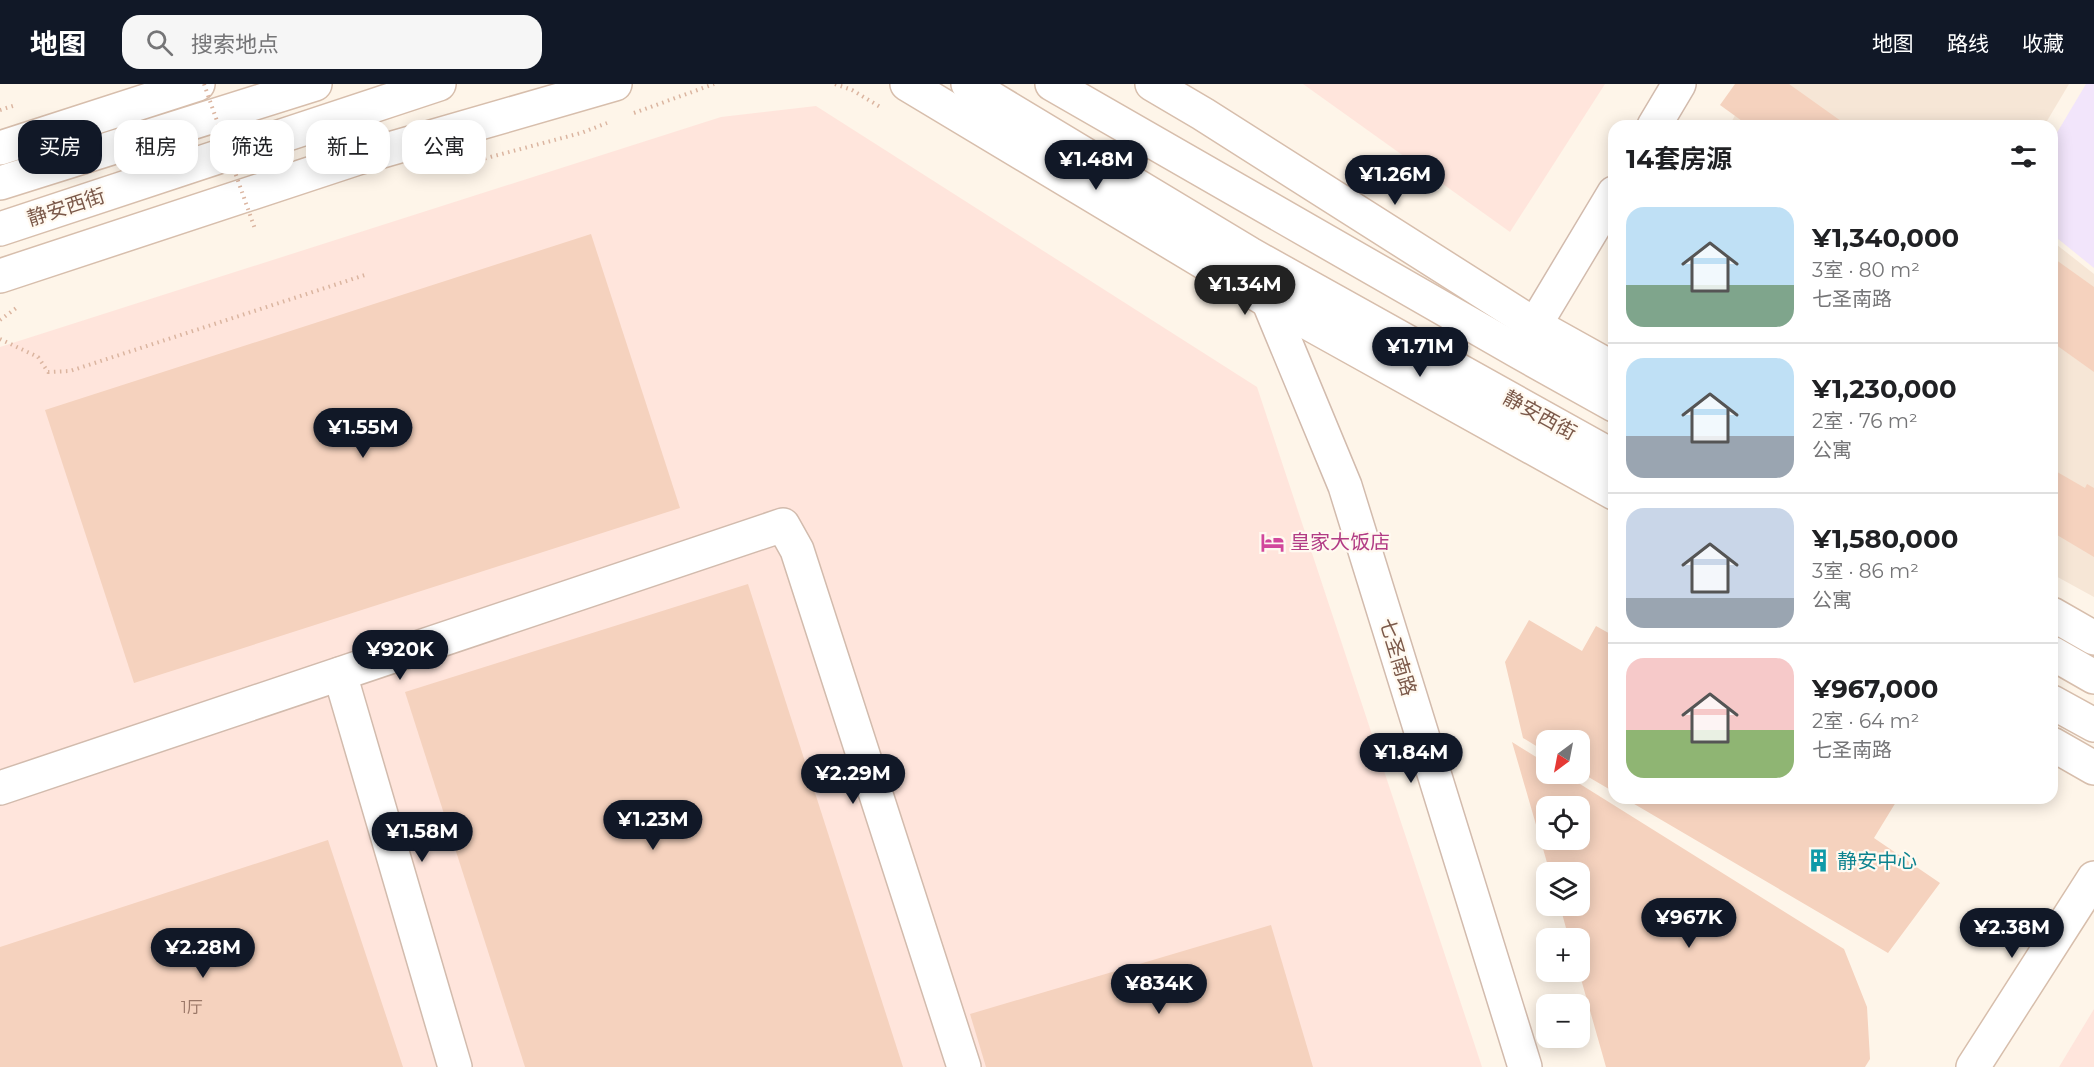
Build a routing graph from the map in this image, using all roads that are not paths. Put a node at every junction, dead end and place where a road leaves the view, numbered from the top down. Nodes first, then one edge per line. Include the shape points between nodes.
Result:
1 (198, 84) edge
2 (315, 84) edge
3 (439, 84) edge
4 (615, 84) edge
5 (907, 84) edge
6 (968, 84) edge
7 (1052, 84) edge
8 (1152, 84) edge
9 (1680, 84) edge
10 (1199, 99) edge
11 (1658, 120) edge
12 (0, 148) edge
13 (1221, 181) junction
14 (0, 183) edge
15 (1608, 204) edge
16 (0, 229) edge
17 (1250, 254) junction
18 (0, 276) edge
19 (1266, 299) junction
20 (1527, 339) junction
21 (1608, 367) edge
22 (1608, 400) edge
23 (1608, 454) edge
24 (1608, 490) edge
25 (2058, 618) edge
26 (2094, 638) edge
27 (2058, 656) edge
28 (340, 674) junction
29 (2094, 677) edge
30 (2058, 705) edge
31 (2094, 725) edge
32 (2058, 747) edge
33 (2094, 768) edge
34 (0, 788) edge
35 (2094, 878) edge
36 (456, 1067) edge
37 (964, 1067) edge
38 (1525, 1067) edge
39 (1973, 1067) edge

1 - 12 street
2 - 14 street
3 - 16 street, 静安西街
4 - 18 street via 358,158
5 - 19 street
6 - 17 street, 静安西街
7 - 13 street
8 - 10 street
9 - 11 street
10 - 13 street
10 - 20 street
13 - 20 street
15 - 20 street
17 - 19 street, 七圣南路
17 - 23 street, 静安西街
19 - 24 street
19 - 38 street, 七圣南路 via 1345,486
20 - 21 street
20 - 22 street
25 - 26 street
27 - 29 street
28 - 34 street
28 - 36 street
28 - 37 street via 783,525 797,550
30 - 31 street
32 - 33 street
35 - 39 street

